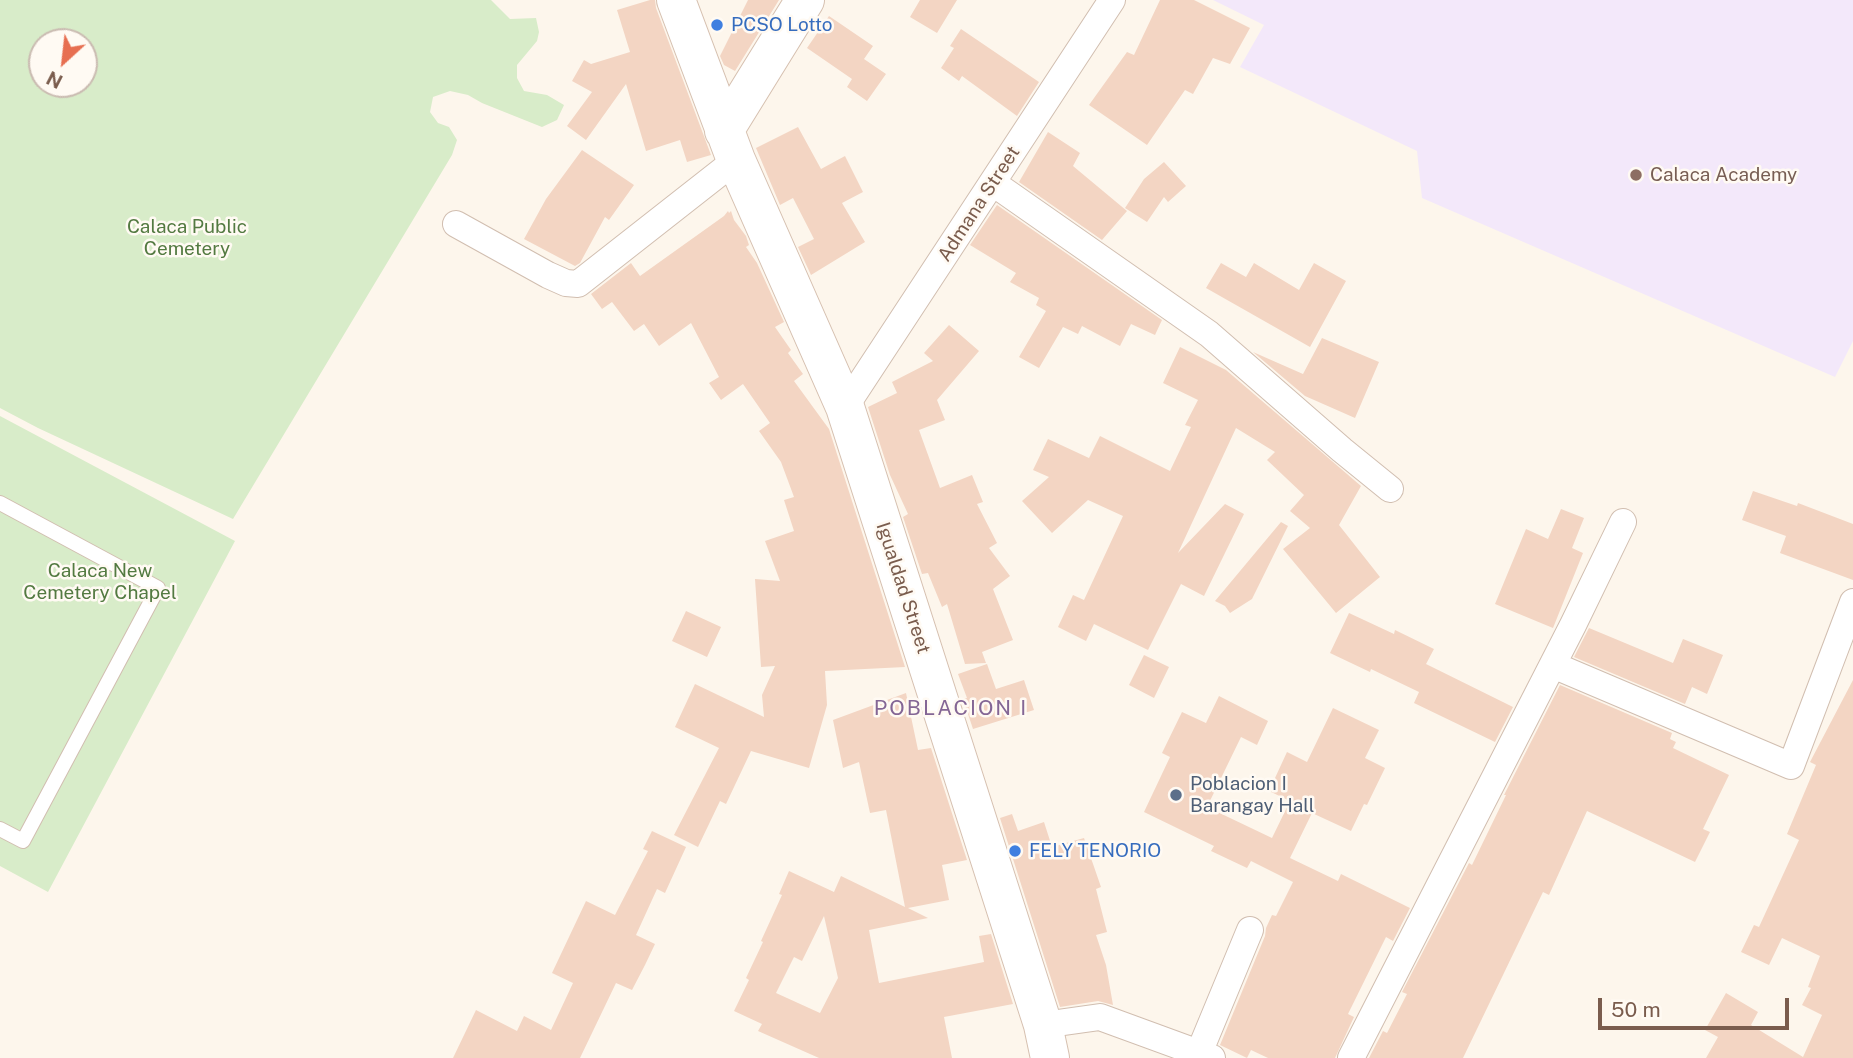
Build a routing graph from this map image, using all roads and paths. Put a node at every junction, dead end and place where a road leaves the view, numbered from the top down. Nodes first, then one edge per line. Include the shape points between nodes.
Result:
1 (676, 0) edge
2 (805, 0) edge
3 (1112, 0) edge
4 (730, 146) junction
5 (993, 183) junction
6 (456, 224) dead end
7 (845, 407) junction
8 (1390, 489) dead end
9 (0, 503) edge
10 (1623, 522) dead end
11 (1853, 602) edge
12 (1553, 665) junction
13 (0, 829) edge
14 (1250, 930) dead end
15 (1046, 1042) edge
16 (1205, 1056) edge
17 (1351, 1058) edge

1 - 4 street, Igualdad Street
2 - 4 street
3 - 5 street, Admana Street
4 - 6 street via 578,284 566,284
4 - 7 street, Igualdad Street
5 - 7 street, Admana Street
5 - 8 street via 1209,334
7 - 15 street, Igualdad Street
9 - 13 lane via 158,588 23,841
10 - 12 street
11 - 12 street via 1791,766
12 - 17 street
14 - 16 street
15 - 16 street via 1100,1017

